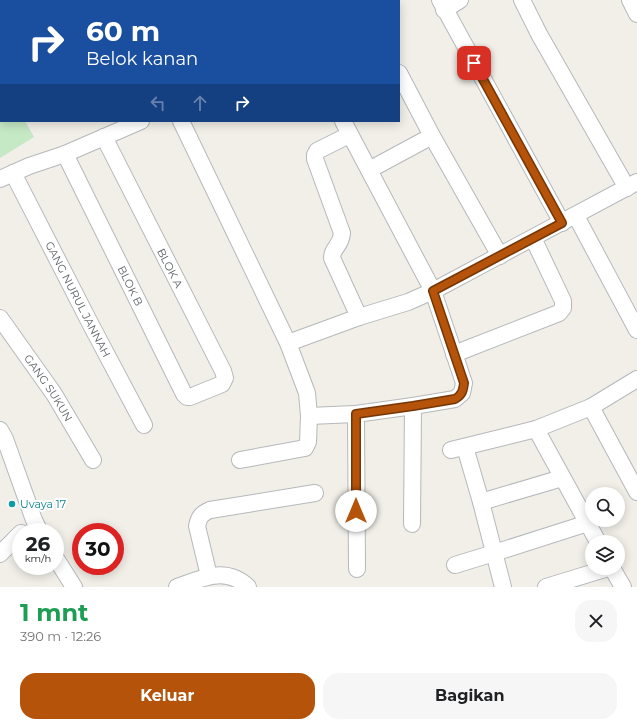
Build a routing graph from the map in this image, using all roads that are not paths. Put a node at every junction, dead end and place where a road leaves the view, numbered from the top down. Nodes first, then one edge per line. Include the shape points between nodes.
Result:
1 (460, 0) edge
2 (522, 0) edge
3 (630, 0) edge
4 (442, 5) edge
5 (637, 14) edge
6 (400, 75) edge
7 (139, 122) edge
8 (180, 122) edge
9 (346, 128) edge
10 (432, 136) junction
11 (104, 137) junction
12 (65, 154) junction
13 (368, 170) junction
14 (7, 176) edge
15 (632, 185) edge
16 (576, 216) junction
17 (562, 223) junction
18 (533, 238) junction
19 (500, 256) junction
20 (433, 291) junction
21 (359, 317) junction
22 (0, 318) edge
23 (637, 330) edge
24 (288, 343) junction
25 (454, 354) junction
26 (637, 379) edge
27 (207, 391) joint
28 (413, 406) junction
29 (591, 407) junction
30 (356, 414) junction
31 (309, 416) junction
32 (144, 425) dead end
33 (536, 429) junction
34 (0, 430) edge
35 (94, 460) dead end
36 (240, 460) dead end
37 (562, 478) junction
38 (637, 492) edge
39 (315, 493) dead end
40 (481, 502) junction
41 (585, 518) edge
42 (36, 523) edge
43 (412, 524) dead end
44 (585, 524) edge
45 (12, 543) edge
46 (494, 553) junction
47 (0, 554) edge
48 (455, 564) dead end
49 (357, 569) dead end
50 (64, 571) edge
51 (589, 575) edge
52 (616, 575) edge
53 (209, 576) junction
54 (564, 584) edge
55 (74, 587) edge
56 (177, 587) edge
57 (248, 587) edge
58 (503, 587) edge
59 (546, 587) edge
60 (623, 587) edge

1 - 4 street
2 - 15 street via 539,34
3 - 5 street
4 - 17 street
6 - 10 street
7 - 11 street
8 - 24 street
9 - 13 street
9 - 21 street via 317,152 315,159 342,233 341,242 333,251 332,258
10 - 13 street
10 - 19 street
11 - 12 street
11 - 27 street, BLOK A via 223,371 224,382
12 - 14 street
12 - 27 street, BLOK B via 181,390 187,397
13 - 20 street
14 - 32 street, GANG NURUL JANNAH
15 - 16 street
16 - 17 street
16 - 23 street
17 - 18 street
18 - 19 street
18 - 25 street via 563,301 559,313
19 - 20 street
20 - 21 street via 408,302
20 - 25 street
21 - 24 street
22 - 35 street, GANG SUKUN via 54,394
24 - 31 street via 307,393
25 - 28 street via 464,383 462,393 455,399
26 - 29 street
28 - 30 street
28 - 43 street
29 - 33 street
29 - 38 street
30 - 31 street
30 - 49 street
31 - 36 street via 306,448
33 - 37 street
33 - 40 street via 458,448
34 - 42 street
37 - 40 street
37 - 41 street
39 - 53 street via 203,513 198,518 197,526
40 - 46 street
44 - 46 street
45 - 47 street
46 - 48 street
46 - 58 street
50 - 55 street
51 - 54 street
52 - 60 street
53 - 56 street
53 - 57 street via 226,575
54 - 59 street

